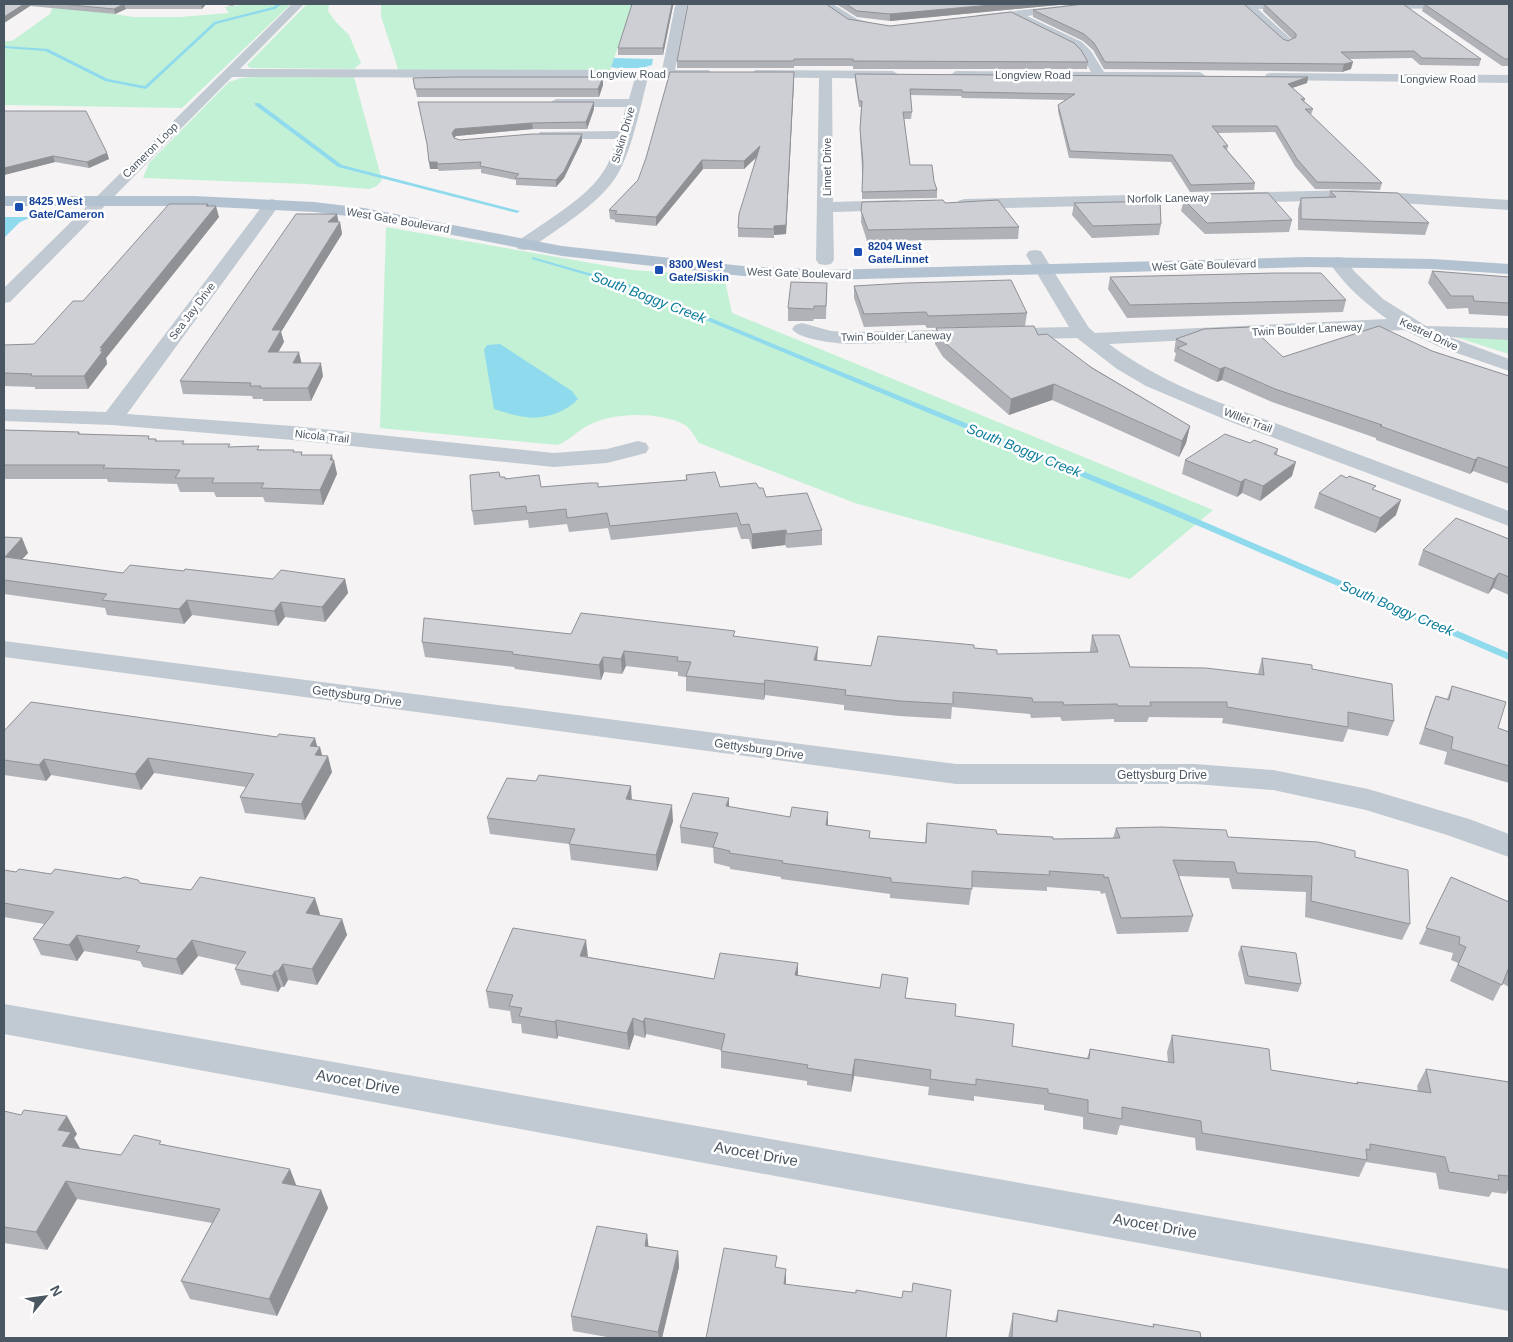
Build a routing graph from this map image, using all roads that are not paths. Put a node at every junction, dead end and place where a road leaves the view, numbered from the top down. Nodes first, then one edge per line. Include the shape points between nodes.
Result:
1 (298, 4) edge
2 (826, 4) edge
3 (991, 4) edge
4 (1246, 5) edge
5 (681, 6) dead end
6 (1082, 6) edge
7 (1313, 6) edge
8 (1361, 6) edge
9 (1405, 6) junction
10 (1509, 6) edge
11 (1014, 14) junction
12 (1421, 17) edge
13 (970, 19) edge
14 (885, 27) edge
15 (1287, 42) edge
16 (1493, 68) dead end
17 (228, 73) junction
18 (643, 74) junction
19 (668, 74) junction
20 (717, 74) edge
21 (747, 74) edge
22 (826, 74) junction
23 (903, 75) edge
24 (942, 75) edge
25 (1098, 75) junction
26 (1209, 76) edge
27 (1258, 77) edge
28 (1509, 79) edge
29 (541, 103) edge
30 (633, 103) junction
31 (533, 135) edge
32 (623, 135) junction
33 (4, 189) edge
34 (105, 195) junction
35 (4, 201) edge
36 (272, 204) junction
37 (952, 204) edge
38 (912, 205) edge
39 (1509, 205) edge
40 (827, 207) junction
41 (542, 232) junction
42 (524, 245) junction
43 (1509, 257) edge
44 (825, 260) junction
45 (1338, 262) junction
46 (1040, 263) junction
47 (1509, 269) edge
48 (4, 298) edge
49 (1411, 327) junction
50 (802, 329) dead end
51 (1509, 334) edge
52 (1085, 335) junction
53 (1509, 365) edge
54 (4, 415) edge
55 (112, 419) junction
56 (638, 448) dead end
57 (1509, 519) edge
58 (4, 649) edge
59 (1509, 846) edge
60 (4, 1019) edge
61 (1509, 1290) edge

1 - 17 street, Cameron Loop
2 - 14 street via 853,22
3 - 11 street
4 - 7 street
4 - 15 street
5 - 19 street
6 - 11 street
8 - 9 street
9 - 10 street
9 - 12 street
11 - 13 street
11 - 25 street via 1078,46 1087,54
16 - 28 street
17 - 18 street, Longview Road
17 - 34 street, Cameron Loop
18 - 19 street, Longview Road
18 - 30 street, Siskin Drive
19 - 20 street, Longview Road
21 - 22 street
22 - 23 street
22 - 40 street, Linnet Drive
24 - 25 street, Longview Road
25 - 26 street, Longview Road
27 - 28 street, Longview Road
29 - 30 street
30 - 32 street, Siskin Drive
31 - 32 street
32 - 41 street, Siskin Drive via 617,161 609,176 591,196
33 - 34 main road, West Gate Boulevard
34 - 35 main road, West Gate Boulevard
34 - 36 main road, West Gate Boulevard
34 - 41 main road, West Gate Boulevard via 246,191 366,200
34 - 48 street, Cameron Loop
36 - 42 main road, West Gate Boulevard via 364,213
36 - 55 street, Sea Jay Drive
37 - 39 street, Norfolk Laneway via 1354,195
38 - 40 street
40 - 44 street, Linnet Drive
41 - 42 street, Siskin Drive
41 - 44 main road, West Gate Boulevard via 670,252
42 - 46 main road, West Gate Boulevard via 743,271 827,276
43 - 46 main road, West Gate Boulevard via 1331,248
44 - 46 main road, West Gate Boulevard
45 - 46 main road, West Gate Boulevard
45 - 47 main road, West Gate Boulevard
45 - 49 street, Kestrel Drive via 1364,291
46 - 52 street, Willet Trail
49 - 51 street, Twin Boulder Laneway
49 - 52 street, Twin Boulder Laneway
49 - 53 street, Kestrel Drive
50 - 52 street, Twin Boulder Laneway via 848,338
52 - 57 street, Willet Trail via 1124,365 1169,389
54 - 55 street, Nicola Trail
55 - 56 street, Nicola Trail via 293,433 554,460 592,458
58 - 59 street, Gettysburg Drive via 956,774 1195,774 1274,780 1368,800
60 - 61 street, Avocet Drive

